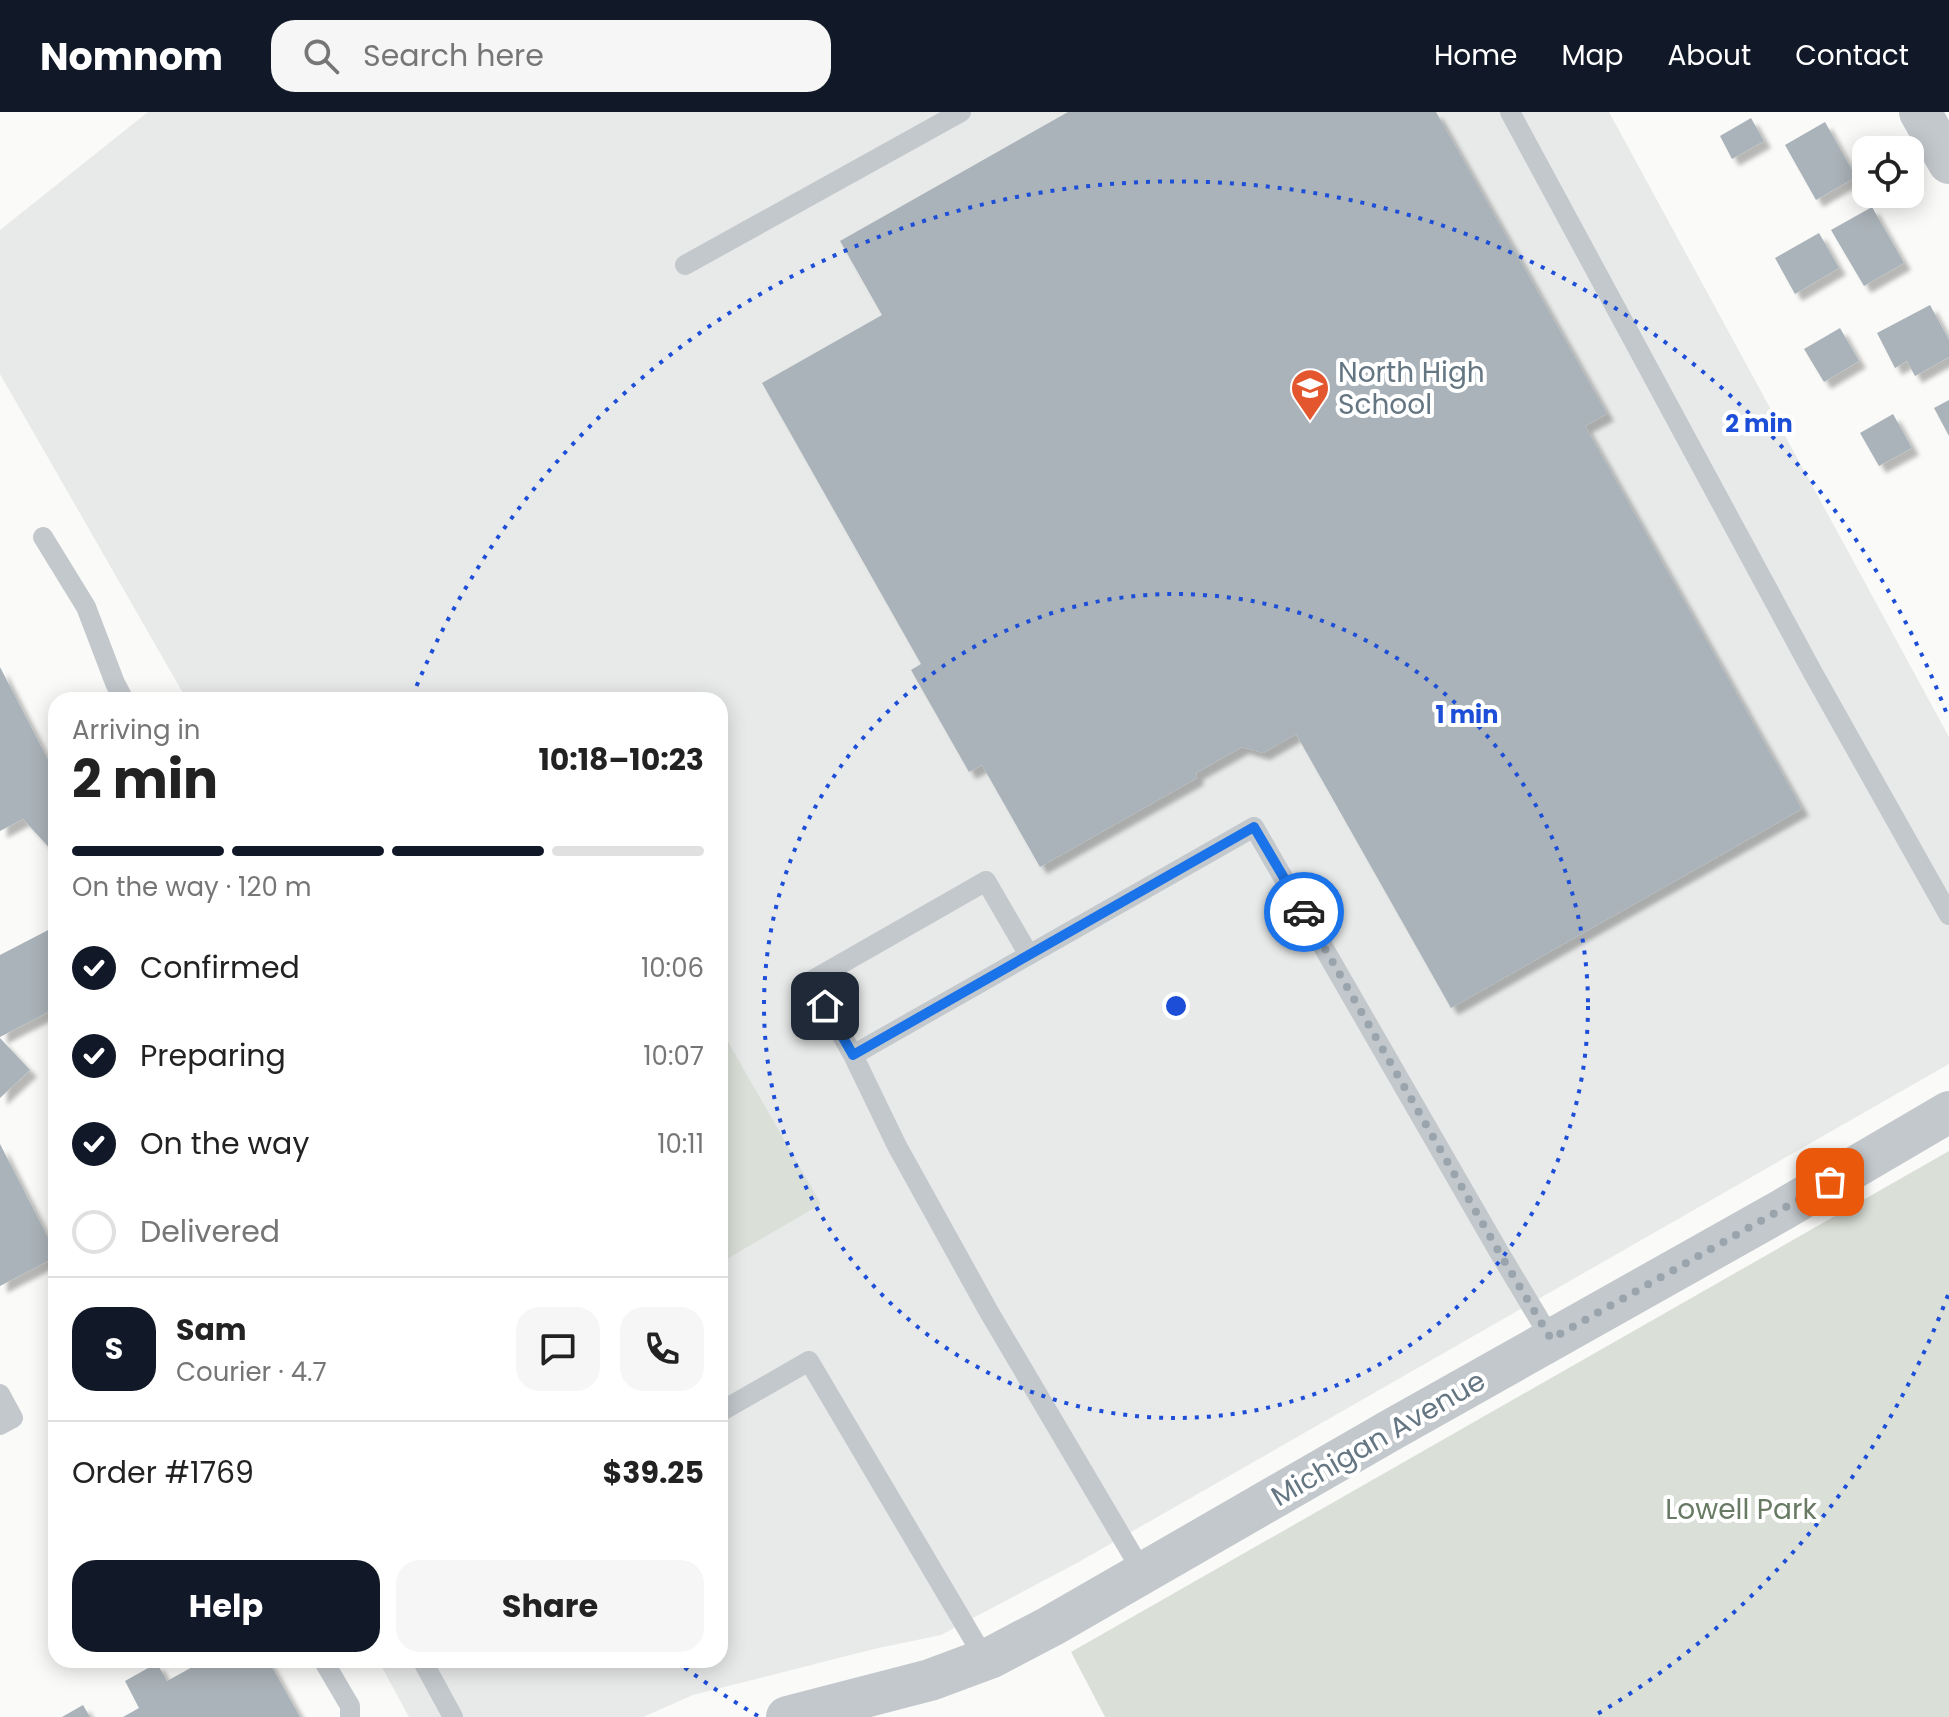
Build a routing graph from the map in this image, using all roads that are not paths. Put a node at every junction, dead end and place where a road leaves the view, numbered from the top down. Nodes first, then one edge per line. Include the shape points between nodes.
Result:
1 (961, 112) edge
2 (1510, 112) edge
3 (1920, 112) edge
4 (1949, 163) edge
5 (685, 265) dead end
6 (43, 537) dead end
7 (120, 692) edge
8 (1949, 915) edge
9 (1029, 955) junction
10 (853, 1055) junction
11 (1949, 1112) edge
12 (1551, 1339) junction
13 (0, 1394) edge
14 (728, 1407) edge
15 (0, 1425) edge
16 (1143, 1573) junction
17 (985, 1659) junction
18 (328, 1668) edge
19 (426, 1668) edge
20 (869, 1706) edge
21 (350, 1717) edge
22 (453, 1717) edge
23 (787, 1717) edge

1 - 5 lane
2 - 8 lane
3 - 4 street
6 - 7 lane via 86,607
9 - 10 lane
9 - 10 lane via 986,881 811,981
9 - 12 lane via 1254,827
10 - 16 lane via 989,1312
11 - 12 street, Michigan Avenue
12 - 16 street, Michigan Avenue
13 - 15 lane via 13,1418
14 - 17 lane via 809,1361
16 - 17 street, Michigan Avenue
17 - 20 street, Michigan Avenue
18 - 21 lane via 350,1706
19 - 22 lane
20 - 23 street, Michigan Avenue

